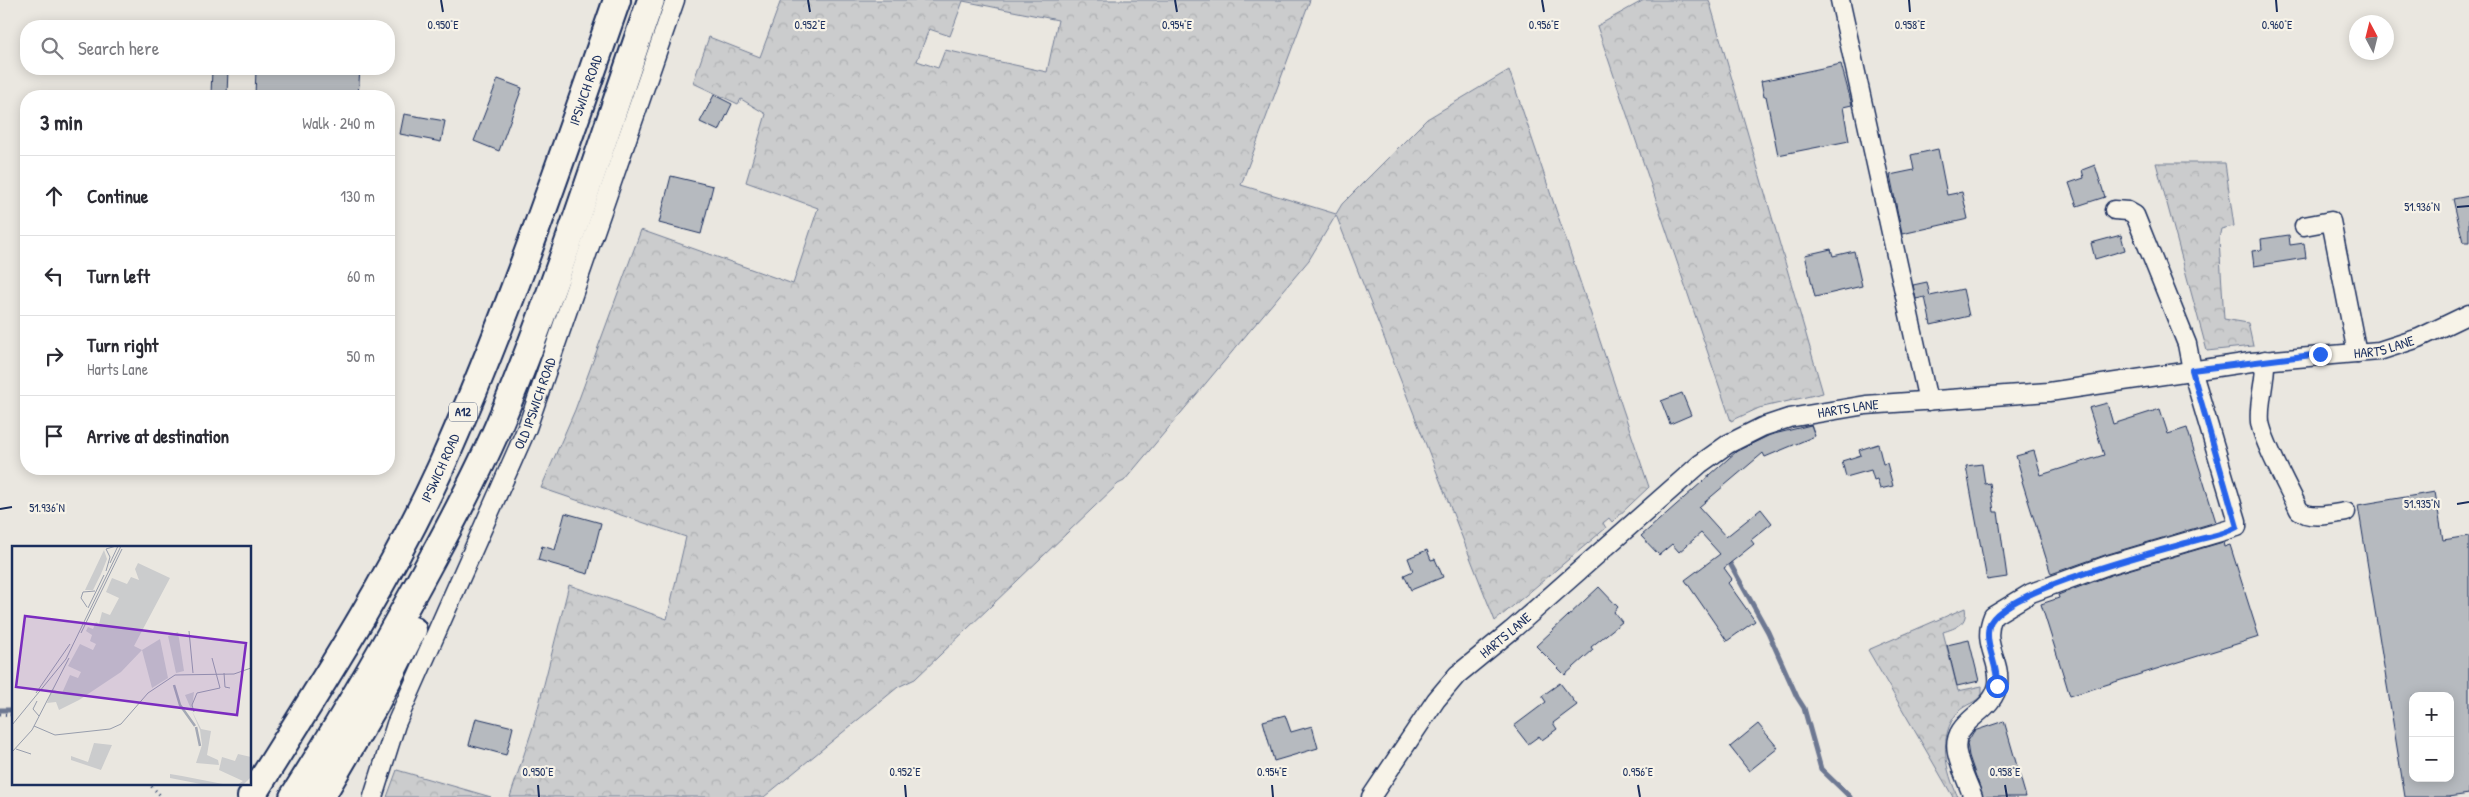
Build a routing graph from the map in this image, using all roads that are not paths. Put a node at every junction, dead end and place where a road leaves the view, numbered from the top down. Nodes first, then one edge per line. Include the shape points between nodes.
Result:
1 (616, 0) edge
2 (651, 0) edge
3 (675, 0) edge
4 (1840, 0) edge
5 (2114, 210) dead end
6 (2304, 226) dead end
7 (2469, 314) edge
8 (2357, 352) junction
9 (2265, 360) junction
10 (2192, 370) junction
11 (1928, 401) junction
12 (458, 511) junction
13 (2346, 512) dead end
14 (251, 797) edge
15 (293, 797) edge
16 (321, 797) edge
17 (373, 797) edge
18 (1371, 797) edge
19 (1973, 797) edge

1 - 14 highway, IPSWICH ROAD / A12 via 535,236 440,468 355,631
2 - 12 highway via 536,328 502,416
3 - 17 street, OLD IPSWICH ROAD via 527,428 396,724
4 - 11 street
5 - 10 street via 2135,215 2141,226 2187,344
6 - 8 street via 2330,221
7 - 8 street, HARTS LANE via 2403,343 2379,351
8 - 9 street, HARTS LANE
9 - 10 street, HARTS LANE
9 - 13 street via 2260,411 2262,430 2299,510 2312,516
10 - 11 street, HARTS LANE via 2049,392
10 - 19 street via 2237,527 2108,565 2020,598 1993,616 1988,638 1997,686 1988,707 1968,722 1957,737 1956,752
11 - 18 street, HARTS LANE via 1866,405 1790,418 1762,427 1728,444 1700,464 1457,675 1436,700
12 - 15 highway via 349,710
12 - 16 highway via 448,559 375,705

